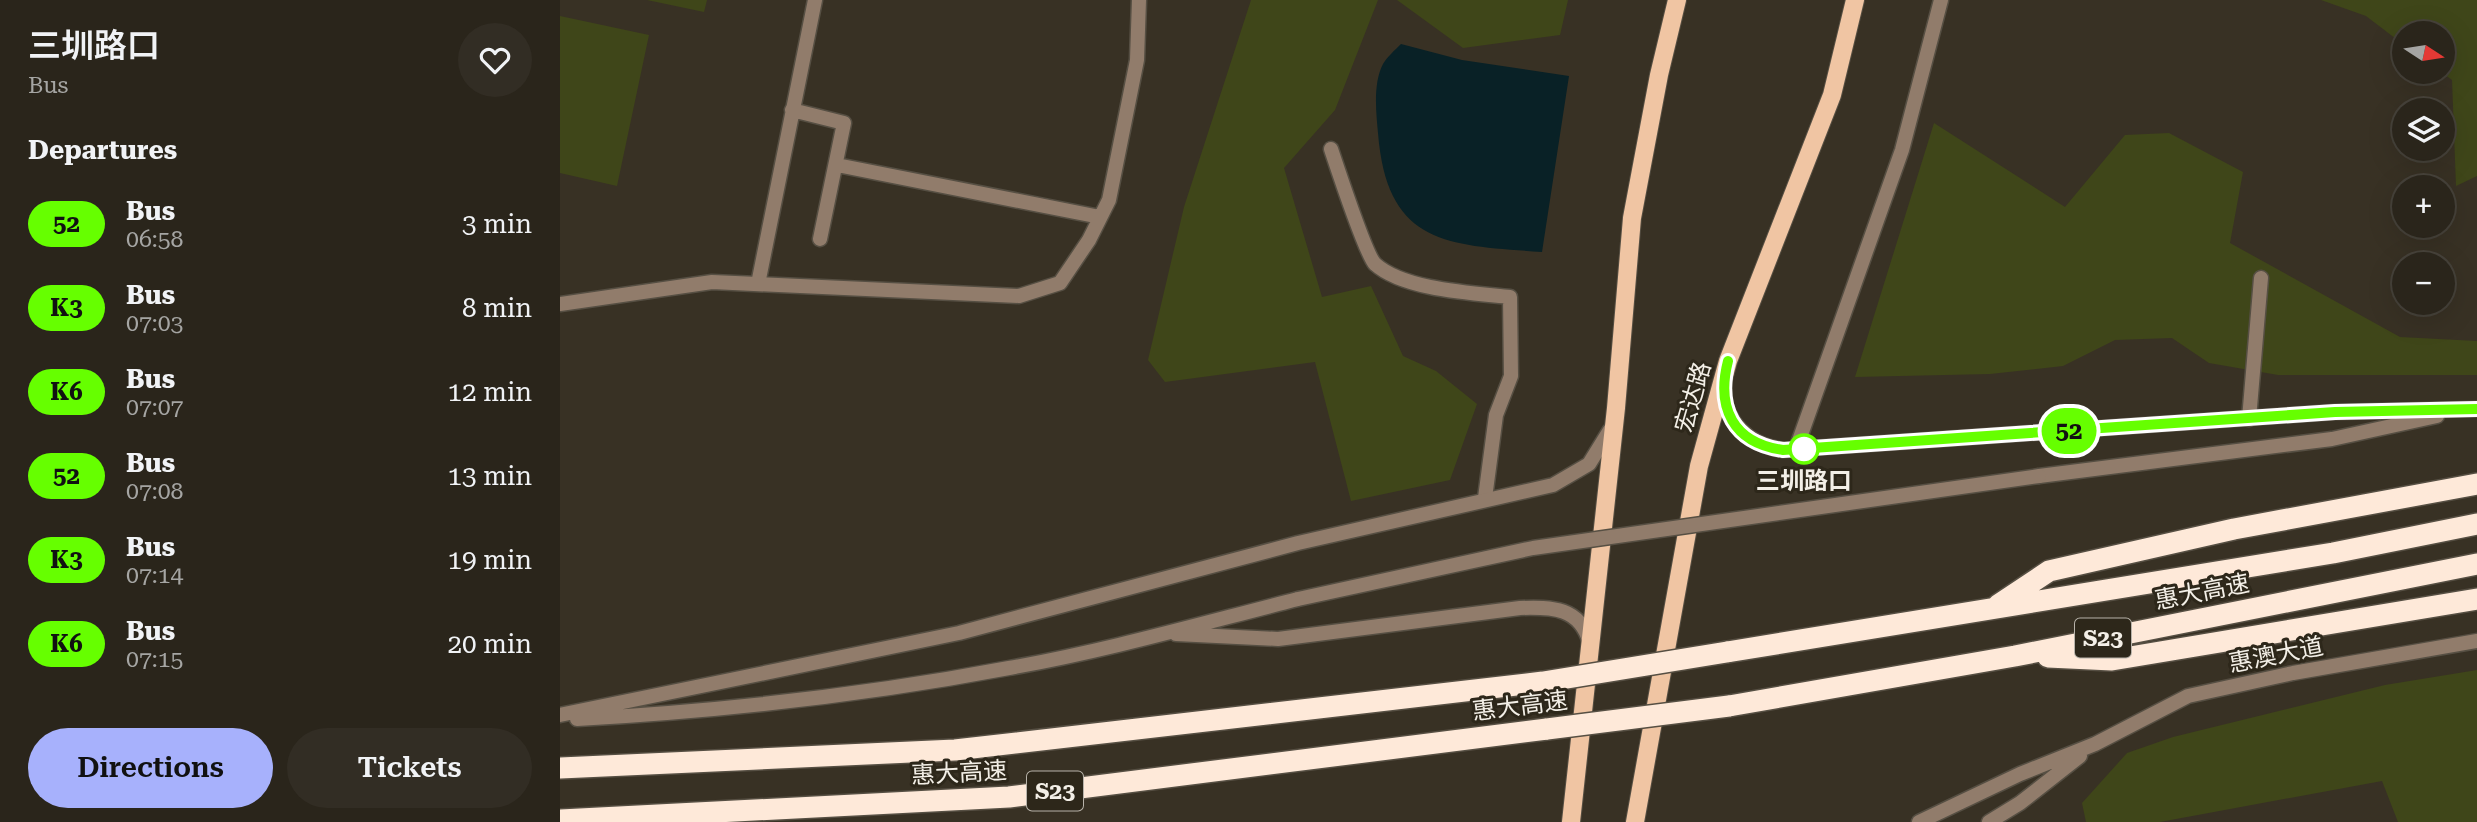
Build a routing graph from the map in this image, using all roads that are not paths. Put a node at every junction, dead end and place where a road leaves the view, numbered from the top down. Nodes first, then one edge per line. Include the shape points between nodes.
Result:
1 (815, 0) edge
2 (1139, 0) edge
3 (1677, 0) edge
4 (1855, 0) edge
5 (1941, 0) edge
6 (792, 110) junction
7 (1331, 149) dead end
8 (837, 165) junction
9 (1100, 217) junction
10 (820, 239) dead end
11 (2261, 278) dead end
12 (758, 284) junction
13 (560, 304) edge
14 (1728, 361) junction
15 (1616, 408) junction
16 (2471, 409) edge
17 (2249, 419) junction
18 (1796, 449) junction
19 (2477, 484) edge
20 (1485, 498) junction
21 (2477, 524) edge
22 (2477, 564) edge
23 (2477, 599) edge
24 (1992, 610) junction
25 (1161, 633) junction
26 (2477, 641) edge
27 (1590, 643) junction
28 (2015, 656) junction
29 (560, 717) edge
30 (2095, 744) junction
31 (560, 768) edge
32 (1573, 802) junction
33 (560, 820) edge
34 (1563, 822) edge
35 (1571, 822) edge
36 (1635, 822) edge
37 (1919, 822) edge
38 (1989, 822) edge

1 - 6 street
2 - 9 street via 1137,60 1109,200
3 - 15 main road via 1632,218
4 - 14 main road, 宏达路 via 1832,95
5 - 18 street via 1902,150
6 - 8 street via 844,123
6 - 12 street
7 - 20 street via 1374,263 1397,276 1448,290 1510,297 1511,376 1496,415
8 - 9 street
8 - 10 street
9 - 12 street via 1060,283 1019,296
11 - 17 street
12 - 13 street via 712,282
14 - 18 street via 1725,403 1738,428 1759,444
14 - 36 main road, 宏达路 via 1699,466
15 - 20 street via 1607,439 1578,473 1553,485
15 - 27 main road
16 - 17 street
16 - 25 street, bridge via 2332,439 1533,548 1298,598
17 - 18 street
19 - 24 highway via 2234,528 2049,571
20 - 29 street via 1298,542 960,633
21 - 24 highway, 惠大高速 / S23
22 - 28 highway, 惠大高速 / S23
23 - 28 highway via 2112,660
24 - 31 highway, 惠大高速 / S23, bridge via 1543,682 955,750
25 - 27 street via 1278,639 1552,607 1581,622
25 - 29 street via 1012,668 847,695 687,713
26 - 30 street, 惠澳大道 via 2188,696
27 - 32 main road
28 - 33 highway, 惠大高速 / S23, bridge via 1729,706 1009,797
30 - 37 street
30 - 38 street
32 - 34 street
32 - 35 main road

